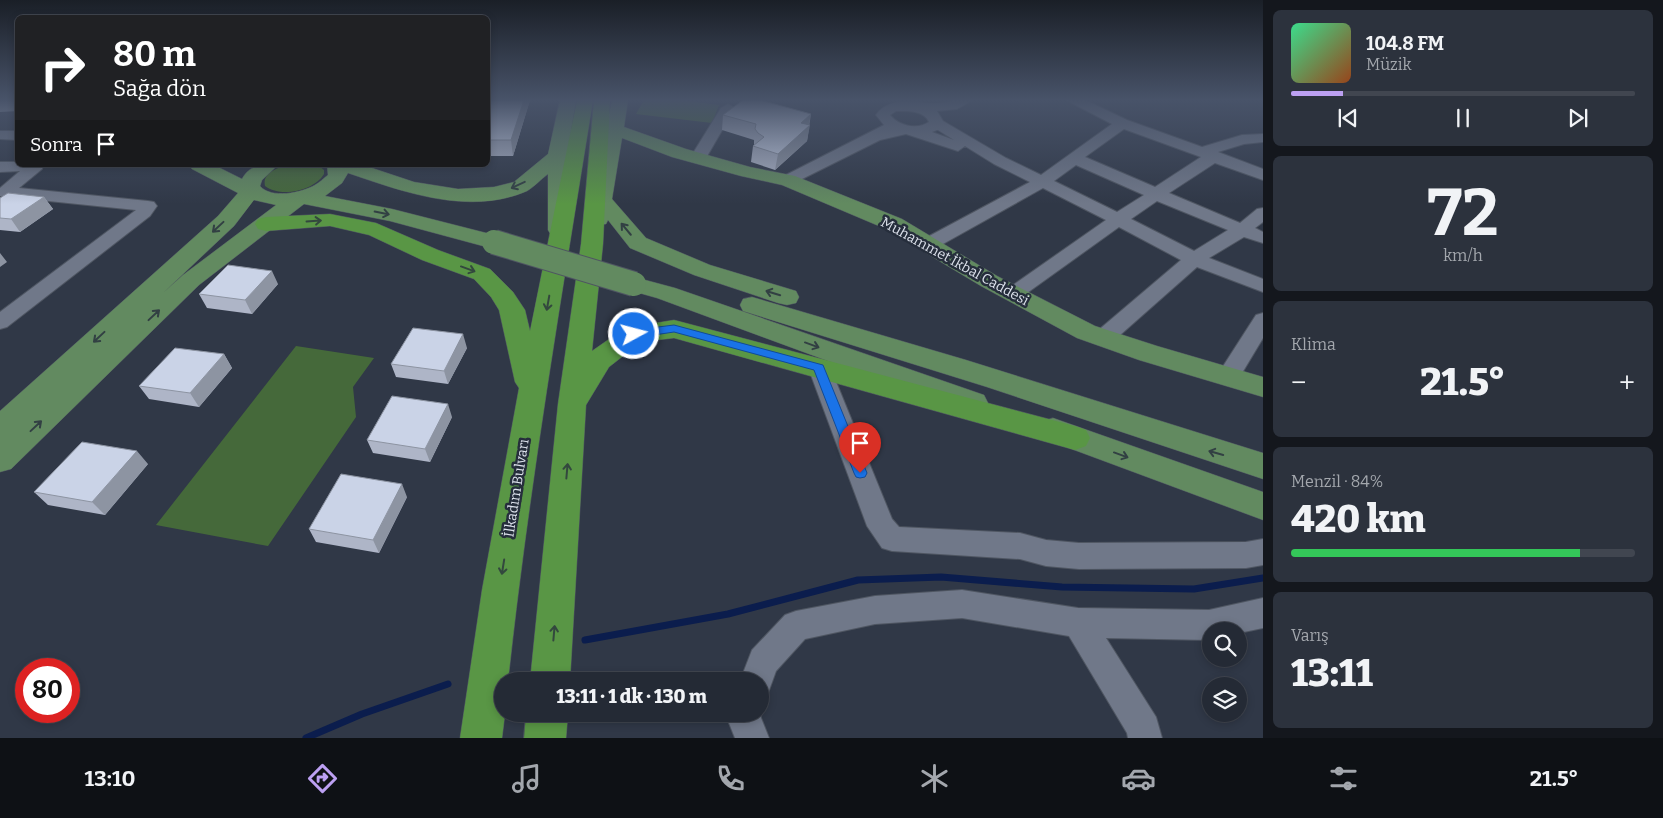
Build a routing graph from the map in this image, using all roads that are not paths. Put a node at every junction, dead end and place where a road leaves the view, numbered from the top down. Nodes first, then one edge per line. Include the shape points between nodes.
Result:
1 (561, 134) edge
2 (579, 134) edge
3 (600, 134) edge
4 (615, 134) edge
5 (629, 134) edge
6 (712, 134) edge
7 (879, 134) edge
8 (886, 134) edge
9 (924, 134) edge
10 (958, 134) edge
11 (1106, 134) edge
12 (1154, 134) edge
13 (0, 135) edge
14 (15, 136) edge
15 (875, 137) junction
16 (1263, 138) edge
17 (1209, 154) junction
18 (557, 156) junction
19 (698, 158) junction
20 (1074, 158) junction
21 (1000, 161) junction
22 (15, 166) edge
23 (0, 167) edge
24 (34, 167) edge
25 (202, 167) edge
26 (265, 167) edge
27 (339, 167) edge
28 (341, 167) edge
29 (350, 167) edge
30 (1263, 175) edge
31 (788, 180) junction
32 (1042, 182) junction
33 (250, 190) junction
34 (3, 194) edge
35 (1157, 194) junction
36 (300, 198) junction
37 (603, 201) junction
38 (1263, 213) edge
39 (1118, 219) junction
40 (266, 224) junction
41 (1242, 230) junction
42 (502, 237) junction
43 (1263, 238) edge
44 (560, 240) junction
45 (592, 244) junction
46 (927, 244) junction
47 (1194, 259) junction
48 (636, 278) junction
49 (1263, 286) edge
50 (1013, 294) junction
51 (1263, 320) edge
52 (0, 322) edge
53 (1103, 338) junction
54 (819, 367) junction
55 (1228, 376) junction
56 (1263, 387) edge
57 (532, 392) junction
58 (572, 404) junction
59 (1080, 407) junction
60 (0, 428) edge
61 (1075, 438) junction
62 (0, 460) edge
63 (1263, 466) edge
64 (1263, 506) edge
65 (1263, 552) edge
66 (1263, 613) edge
67 (1078, 624) junction
68 (551, 672) edge
69 (759, 672) edge
70 (546, 722) edge
71 (746, 722) edge
72 (482, 738) edge
73 (545, 738) edge
74 (752, 738) edge
75 (1145, 738) edge

1 - 18 main road, İlkadım Bulvarı
2 - 44 highway, İlkadım Bulvarı
3 - 45 highway
4 - 37 main road
5 - 19 main road, Muhammet İkbal Caddesi
6 - 19 street
7 - 15 street
8 - 15 street
9 - 21 street
10 - 21 street
11 - 20 street
12 - 17 street
13 - 14 street
15 - 31 street
16 - 17 street via 1242,140
17 - 30 street
17 - 35 street
18 -> 29 main road via 521,186 495,194 458,196 410,187
18 - 44 main road, İlkadım Bulvarı
19 - 31 main road, Muhammet İkbal Caddesi
20 - 32 street
20 - 35 street
21 - 32 street
22 - 23 street
24 - 34 street
25 - 33 main road
26 - 33 main road via 251,178
27 - 36 main road via 334,181
28 - 42 main road via 402,197
31 - 46 main road, Muhammet İkbal Caddesi via 894,224
32 - 39 street
32 - 46 street
33 - 36 main road via 269,199
33 -> 60 main road via 226,221
34 - 52 street via 148,206
35 - 39 street
35 - 41 street
36 - 40 main road
36 -> 42 main road
37 - 45 main road
59 -> 37 main road via 928,341 702,270 638,244
38 - 41 street
39 - 47 street
39 - 50 street
40 -> 57 highway via 330,220 367,228 482,274 501,292 512,310
62 -> 40 main road via 191,280
41 - 43 street
41 - 47 street
42 - 48 main road, bridge
44 -> 57 highway, İlkadım Bulvarı
45 - 58 highway
46 - 50 main road, Muhammet İkbal Caddesi
47 - 49 street
47 - 53 street
48 - 59 main road via 855,336
48 -> 61 main road via 675,296
50 - 53 main road, Muhammet İkbal Caddesi
51 - 55 street
53 - 55 main road, Muhammet İkbal Caddesi
54 - 58 highway via 674,329 634,334 599,360
54 - 61 highway
54 - 65 street via 881,526 892,539 1020,546 1046,553 1079,556 1246,555
55 - 56 main road, Muhammet İkbal Caddesi
57 -> 72 highway, İlkadım Bulvarı via 500,590
68 -> 58 highway
63 -> 59 main road
61 -> 64 main road
66 - 67 street via 1209,625
67 - 69 street via 962,604 875,610 796,626 763,661
67 - 75 street via 1144,729
70 - 73 highway
71 - 74 street

